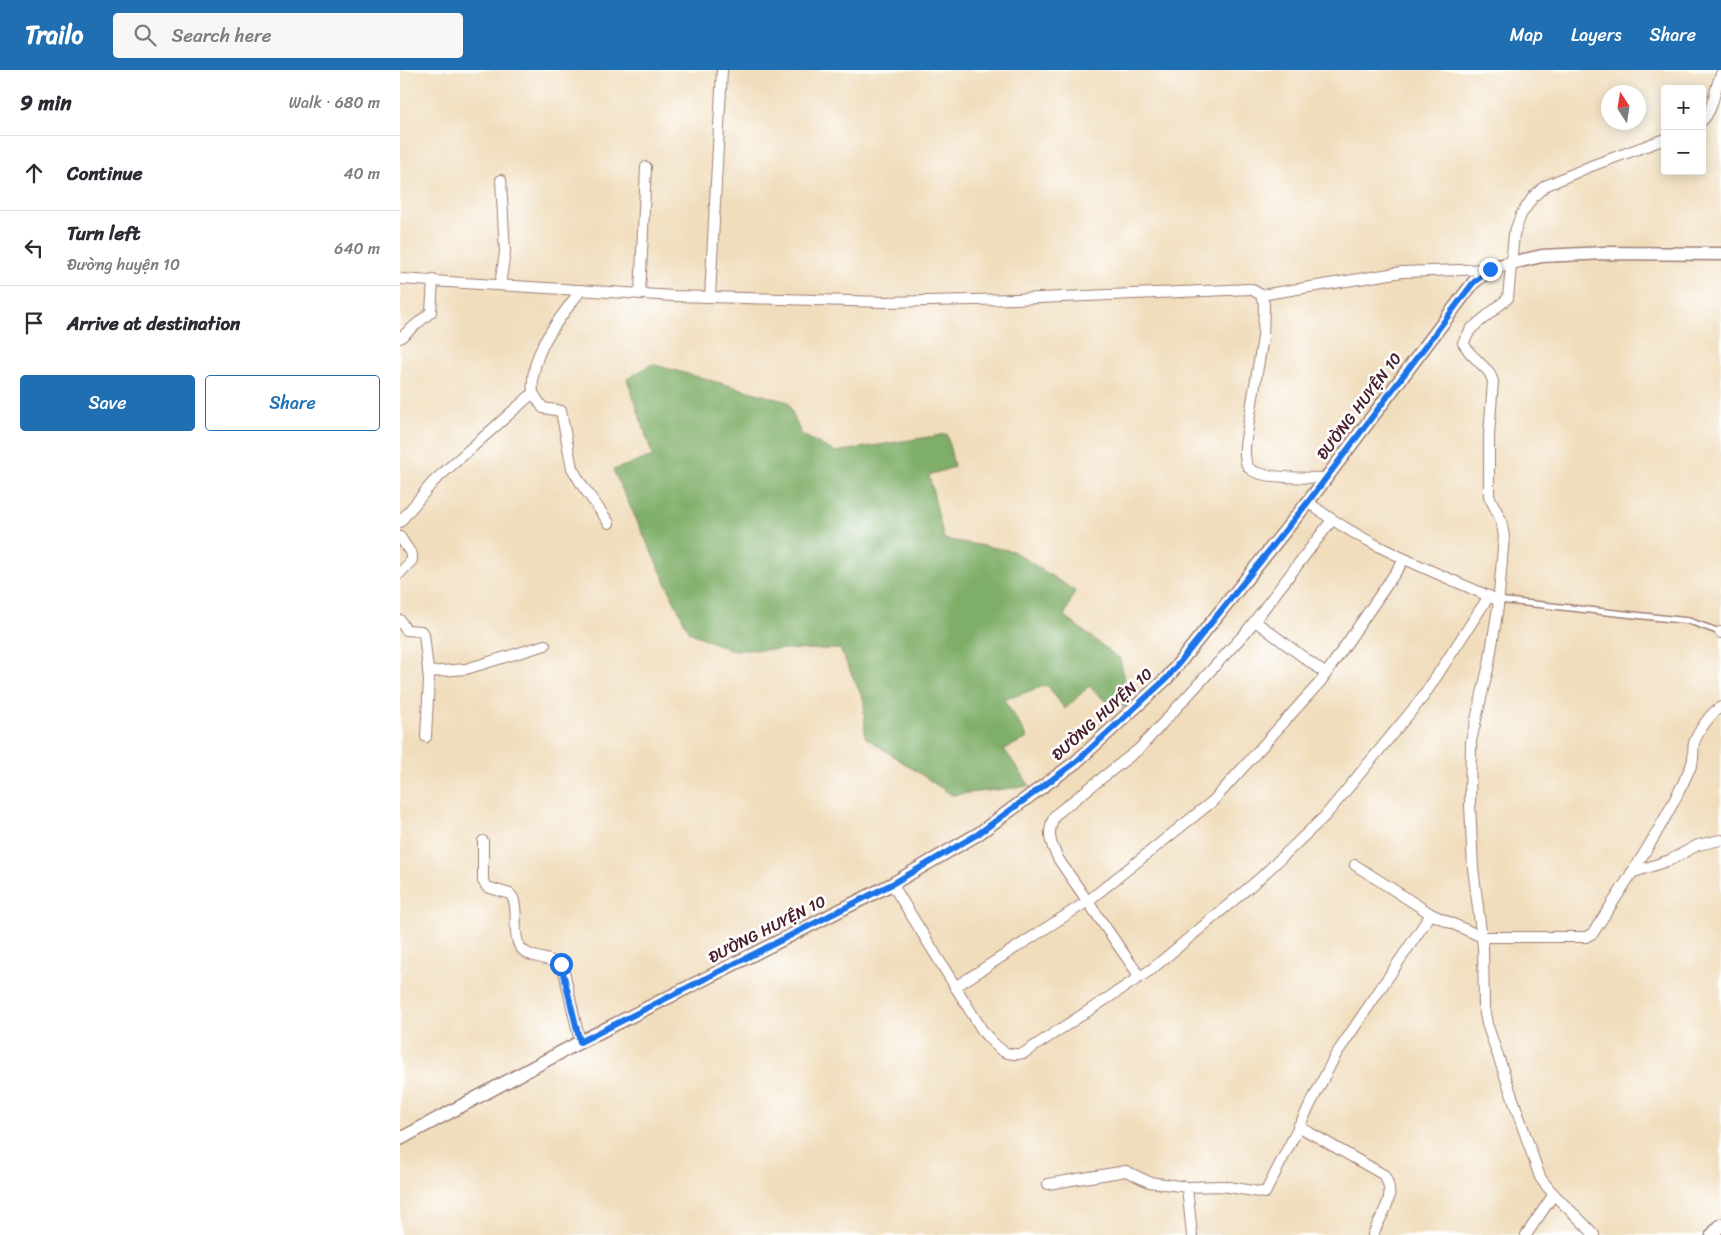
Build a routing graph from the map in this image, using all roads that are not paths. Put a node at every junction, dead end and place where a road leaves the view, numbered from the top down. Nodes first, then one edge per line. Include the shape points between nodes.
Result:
1 (722, 70) edge
2 (1721, 74) edge
3 (1706, 116) edge
4 (1661, 141) edge
5 (646, 167) dead end
6 (501, 180) dead end
7 (1721, 254) edge
8 (1510, 262) junction
9 (1490, 269) junction
10 (400, 279) edge
11 (433, 280) junction
12 (500, 285) junction
13 (581, 290) junction
14 (640, 294) junction
15 (1261, 296) junction
16 (710, 297) junction
17 (400, 338) edge
18 (533, 393) junction
19 (1326, 478) junction
20 (1308, 502) junction
21 (1332, 520) junction
22 (400, 522) edge
23 (609, 523) dead end
24 (400, 537) edge
25 (1404, 560) junction
26 (400, 573) edge
27 (1494, 598) junction
28 (400, 620) edge
29 (1255, 621) junction
30 (403, 631) edge
31 (1721, 632) edge
32 (546, 645) dead end
33 (428, 672) junction
34 (1326, 674) junction
35 (1721, 708) edge
36 (426, 737) dead end
37 (1721, 840) edge
38 (482, 841) dead end
39 (1355, 866) dead end
40 (1631, 873) junction
41 (892, 884) junction
42 (1088, 902) junction
43 (1431, 914) junction
44 (1482, 936) junction
45 (1140, 977) junction
46 (956, 987) junction
47 (580, 1042) junction
48 (1298, 1126) junction
49 (400, 1139) edge
50 (1048, 1184) dead end
51 (1187, 1187) junction
52 (1554, 1194) junction
53 (1721, 1224) edge
54 (1192, 1235) edge
55 (1374, 1235) edge
56 (1526, 1235) edge
57 (1594, 1235) edge
58 (1712, 1235) edge

1 - 16 street
2 - 3 street via 1714,88 1711,110
4 - 8 street via 1544,186 1521,215
5 - 14 street
6 - 12 street via 505,252
7 - 8 street, ĐƯỜNG HUYỆN 10 via 1605,253 1542,256
8 - 9 street, ĐƯỜNG HUYỆN 10
8 - 27 street via 1508,298 1471,329 1463,343 1490,372 1493,381 1489,496 1503,527
9 - 15 street via 1402,272
9 - 19 street, ĐƯỜNG HUYỆN 10 via 1473,283
10 - 11 street
11 - 12 street
11 - 17 street via 431,312
12 - 13 street
13 - 14 street
13 - 18 street via 548,332 537,361
14 - 16 street
15 - 16 street via 1243,288 884,302
15 - 19 street via 1264,304 1263,336 1245,445 1248,465 1251,470 1264,475
18 - 22 street via 433,482
18 - 23 street via 543,408 561,411 572,468
19 - 20 street, ĐƯỜNG HUYỆN 10
20 - 21 street
20 - 41 street, ĐƯỜNG HUYỆN 10 via 1167,678 1076,762 978,834
21 - 25 street
21 - 29 street
24 - 26 street via 412,560
25 - 27 street
25 - 34 street
27 - 31 lane via 1689,621
27 - 44 street via 1489,664 1471,741 1473,868
27 - 45 street via 1423,697 1325,816 1259,879
28 - 30 street
29 - 34 street
29 - 42 street via 1139,749 1055,815 1049,841
30 - 33 street via 423,632
32 - 33 street via 466,669
33 - 36 street
34 - 42 street via 1213,800
35 - 40 street via 1716,710 1694,743 1693,763
37 - 40 street via 1698,845 1670,860
38 - 47 street via 483,881 487,887 510,894 513,898 519,945 524,951 563,967
39 - 43 street
40 - 44 street via 1593,933 1586,937
41 - 46 street
41 - 47 street, ĐƯỜNG HUYỆN 10
42 - 45 street
42 - 46 street
43 - 44 street
43 - 48 street via 1335,1056
44 - 52 street via 1487,1024 1534,1165
45 - 46 street via 1024,1053 1012,1056 1000,1050 984,1033
47 - 49 street, ĐƯỜNG HUYỆN 10
48 - 51 street via 1265,1193 1223,1186
48 - 55 street via 1384,1175 1390,1184 1391,1194
50 - 51 street via 1126,1172 1149,1182
51 - 54 street
52 - 56 street
52 - 57 street
53 - 58 street

